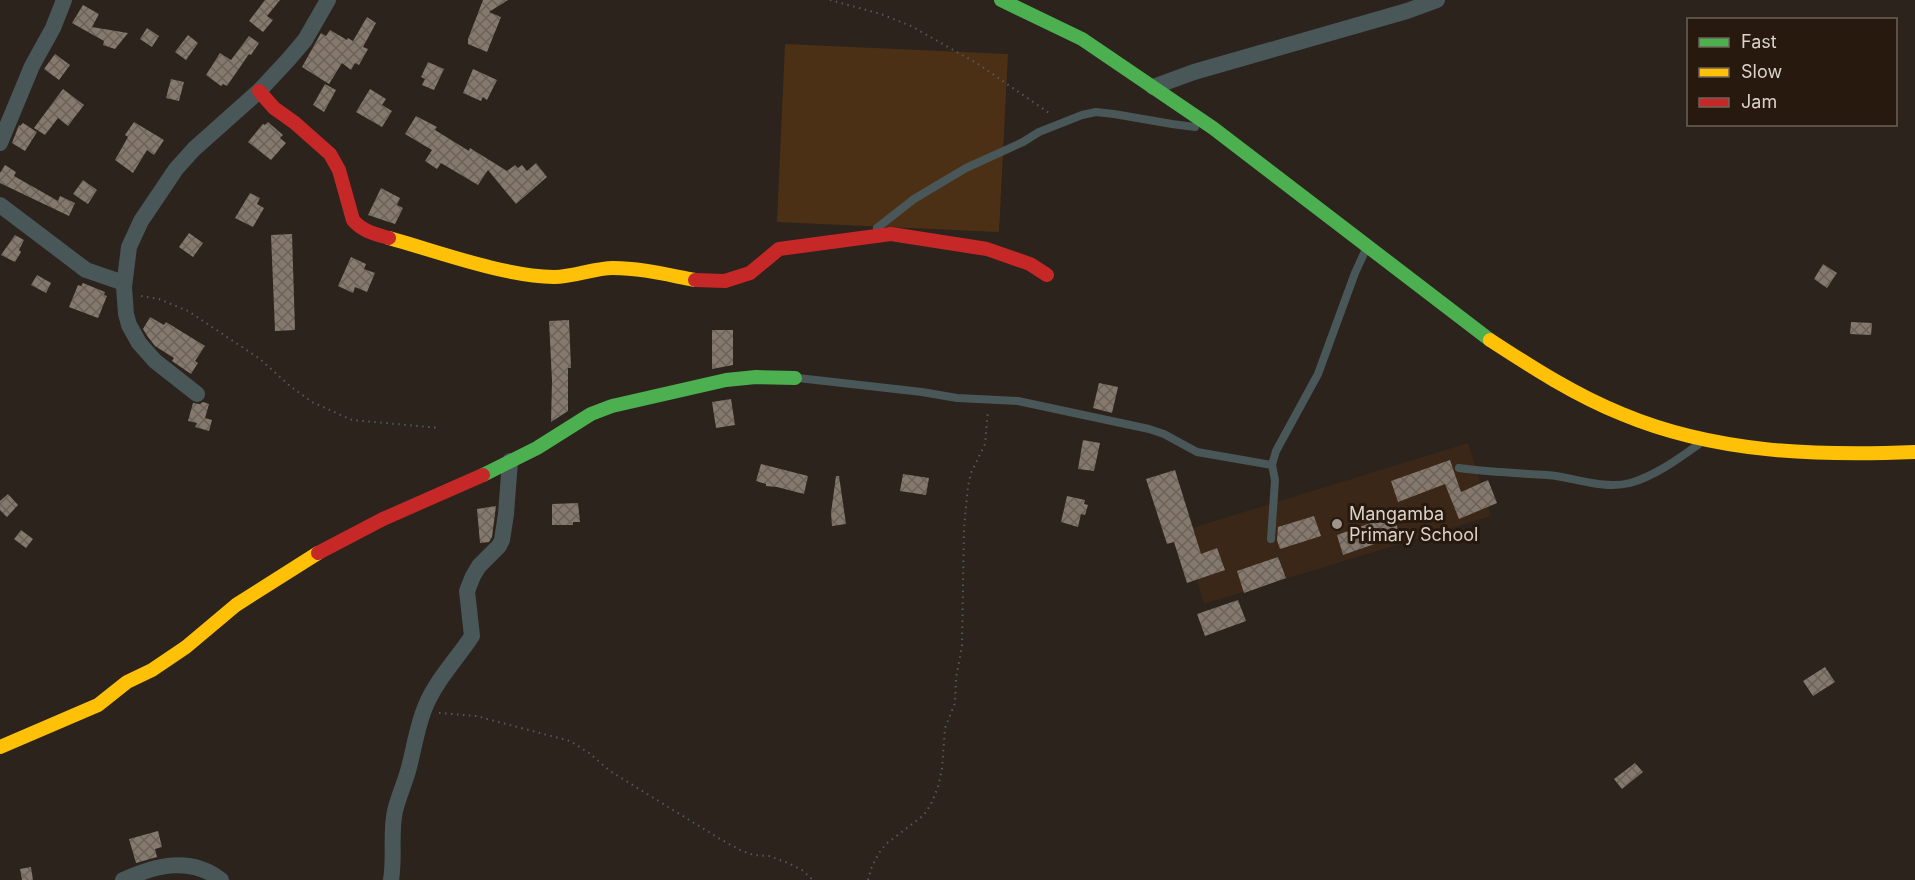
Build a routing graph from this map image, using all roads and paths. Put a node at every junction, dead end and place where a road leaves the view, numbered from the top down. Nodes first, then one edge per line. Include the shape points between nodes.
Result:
1 (64, 0) edge
2 (328, 0) edge
3 (830, 0) edge
4 (1000, 0) edge
5 (1437, 0) edge
6 (1153, 87) junction
7 (259, 91) junction
8 (1064, 123) junction
9 (1213, 128) junction
10 (0, 143) edge
11 (0, 205) edge
12 (867, 236) junction
13 (1368, 246) junction
14 (1047, 275) dead end
15 (124, 288) junction
16 (795, 378) joint
17 (197, 394) dead end
18 (988, 399) junction
19 (440, 428) dead end
20 (1706, 439) junction
21 (1915, 452) edge
22 (510, 461) junction
23 (1272, 465) junction
24 (1459, 468) dead end
25 (1271, 539) dead end
26 (423, 711) junction
27 (0, 747) edge
28 (123, 880) edge
29 (221, 880) edge
30 (391, 880) edge
31 (813, 880) edge
32 (868, 880) edge

1 - 10 street
2 - 7 street via 305,40
3 - 8 path via 911,26 978,64
4 - 6 street via 1082,39
5 - 6 street
6 - 9 street
7 - 12 street via 330,154 357,225 366,231 492,267 556,277 611,268 724,280 750,273 779,249
7 - 15 street via 194,149 165,184 129,247
8 - 9 lane via 1096,112
8 - 12 lane via 957,173 914,199
9 - 13 street
11 - 15 street via 86,270
12 - 14 street via 891,234 987,249 1030,264
13 - 20 street via 1446,308 1533,368 1582,396 1624,415
13 - 23 lane via 1318,374 1282,437
15 - 17 street via 129,325 139,343 155,362
15 - 19 path via 188,310 260,358 312,402 352,420
16 - 18 lane
16 - 22 street via 726,380 612,406
18 - 23 lane via 1018,401 1149,429 1197,452
18 - 32 path via 984,444 968,486 962,646 938,787 924,815 886,844
20 - 21 street via 1819,454
20 - 24 lane via 1647,477 1628,483 1604,485 1548,475
22 - 26 street via 502,540 479,567 467,591 472,636
22 - 27 street via 317,553 236,605 186,647 127,682 98,705
23 - 25 lane via 1275,480
26 - 30 street via 395,809
26 - 31 path via 476,716 570,741 610,771 720,839 742,851 788,863
28 - 29 street via 156,868 187,865 200,867

